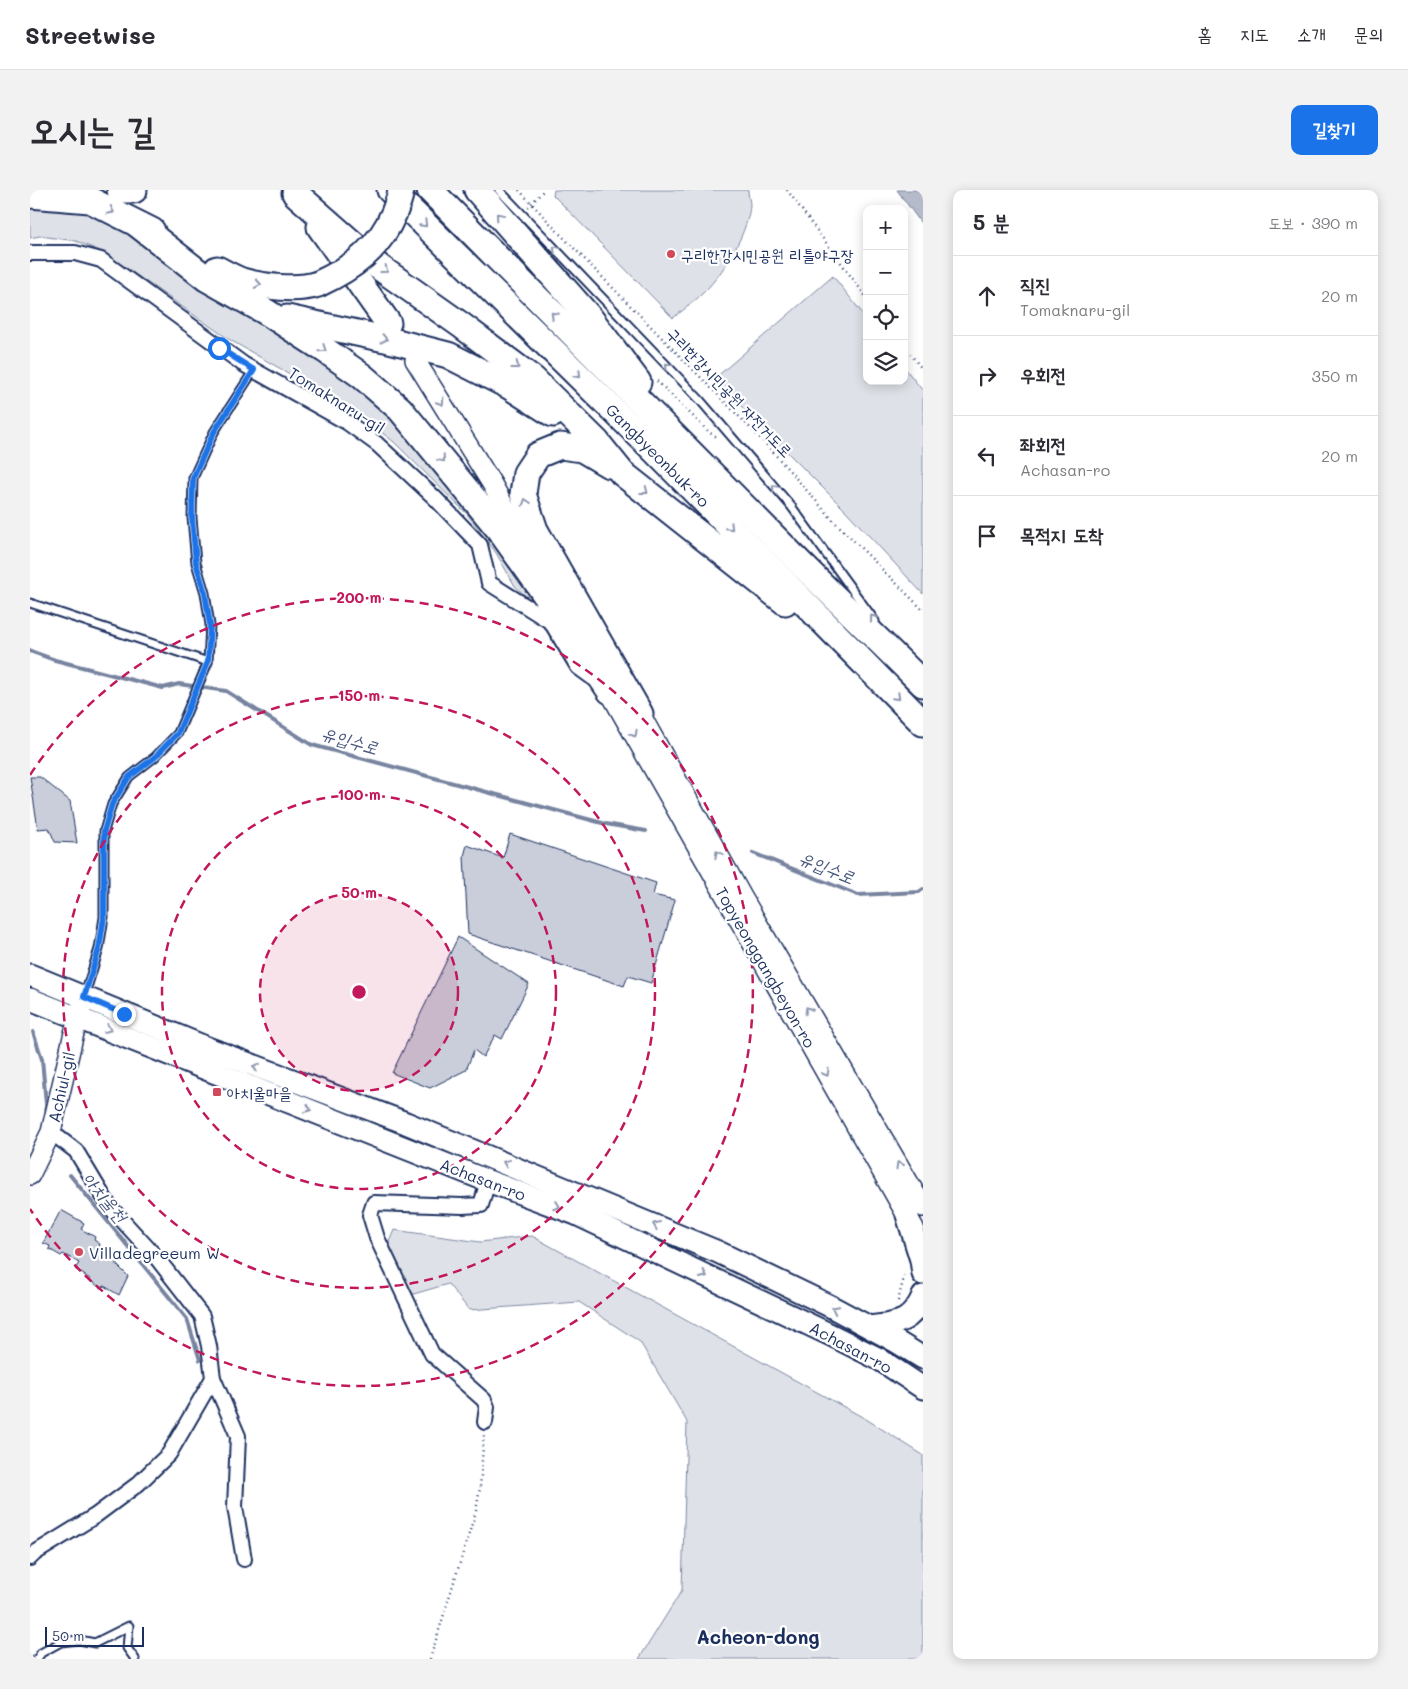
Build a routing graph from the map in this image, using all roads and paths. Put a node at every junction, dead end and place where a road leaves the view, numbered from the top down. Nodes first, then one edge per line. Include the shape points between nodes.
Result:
1 (120, 190) edge
2 (134, 190) edge
3 (390, 190) edge
4 (401, 190) edge
5 (430, 190) edge
6 (477, 190) edge
7 (499, 190) edge
8 (519, 190) edge
9 (544, 190) edge
10 (787, 190) edge
11 (294, 191) edge
12 (30, 195) edge
13 (532, 203) junction
14 (137, 224) junction
15 (30, 252) edge
16 (865, 295) edge
17 (268, 313) junction
18 (388, 323) dead end
19 (908, 351) edge
20 (415, 360) dead end
21 (254, 370) junction
22 (923, 370) edge
23 (597, 442) junction
24 (699, 461) junction
25 (622, 473) junction
26 (30, 603) edge
27 (923, 610) edge
28 (878, 626) dead end
29 (884, 634) dead end
30 (207, 664) junction
31 (870, 670) junction
32 (917, 678) edge
33 (610, 691) junction
34 (640, 714) junction
35 (923, 724) edge
36 (30, 975) edge
37 (84, 997) junction
38 (30, 999) edge
39 (78, 1018) junction
40 (51, 1132) junction
41 (30, 1175) edge
42 (488, 1181) junction
43 (915, 1211) edge
44 (923, 1243) edge
45 (923, 1274) edge
46 (923, 1296) edge
47 (870, 1328) junction
48 (923, 1358) edge
49 (213, 1378) junction
50 (923, 1388) edge
51 (485, 1422) joint
52 (30, 1558) edge
53 (244, 1558) dead end
54 (38, 1659) edge
55 (135, 1659) edge
56 (430, 1659) edge

1 - 2 highway
3 -> 31 highway, Gangbyeonbuk-ro via 655,451
14 -> 4 highway, bridge via 169,239 209,266 242,281 285,287 311,286 336,276 375,246 389,224
24 -> 5 highway, Gangbyeonbuk-ro
24 -> 6 highway via 590,318
28 -> 7 lane via 791,506 700,400
8 - 13 path, 구리한강시민공원 자전거도로
9 - 13 path
10 - 16 path
11 - 18 highway
11 -> 23 highway via 379,267 532,379
12 -> 14 highway via 90,200
13 - 27 path, 구리한강시민공원 자전거도로
14 - 17 highway via 206,278
15 - 21 street, Tomaknaru-gil via 75,253 101,260 219,348
17 -> 23 highway via 448,355 509,386
17 -> 33 highway via 362,376 400,409 498,528
19 - 22 path
20 -> 33 street, Topyeonggangbeyon-ro via 492,484
21 - 30 lane via 214,432 193,478 196,563 210,625
21 - 33 street, Tomaknaru-gil via 348,423 378,444 480,545 489,584 551,622 578,667
23 - 25 highway
24 - 32 highway, Gangbyeonbuk-ro
25 -> 31 highway
34 -> 25 highway via 534,530 523,494 526,473 538,456 560,446 582,449
26 - 30 lane
29 - 32 lane
30 - 37 lane via 178,733 129,777 112,804 104,831 104,917 99,949
31 -> 35 highway, Gangbyeonbuk-ro
33 - 34 street
33 -> 43 street, Topyeonggangbeyon-ro
43 -> 34 street, Topyeonggangbeyon-ro
36 - 37 main road, Achasan-ro
37 - 39 street, Achiul-gil
47 -> 37 main road, Achasan-ro via 718,1252 602,1202
38 - 39 main road, Achasan-ro
39 - 40 street, Achiul-gil
39 -> 42 main road, Achasan-ro
40 - 41 street, Achiul-gil
40 - 49 street via 76,1151 109,1206 202,1316
42 -> 50 main road, Achasan-ro via 576,1214 831,1335 879,1359
42 - 51 street via 481,1205 374,1203 370,1215 377,1238 432,1354 484,1400 487,1407
43 - 44 street, Topyeonggangbeyon-ro
43 - 45 main road
46 - 47 main road via 917,1309 902,1322
47 - 48 main road, Achasan-ro
49 - 52 street via 169,1454 95,1516
49 - 53 street via 238,1436 235,1507
51 - 56 path via 476,1511
54 - 55 lane via 41,1653 61,1642 79,1640 95,1644 129,1626 127,1648

